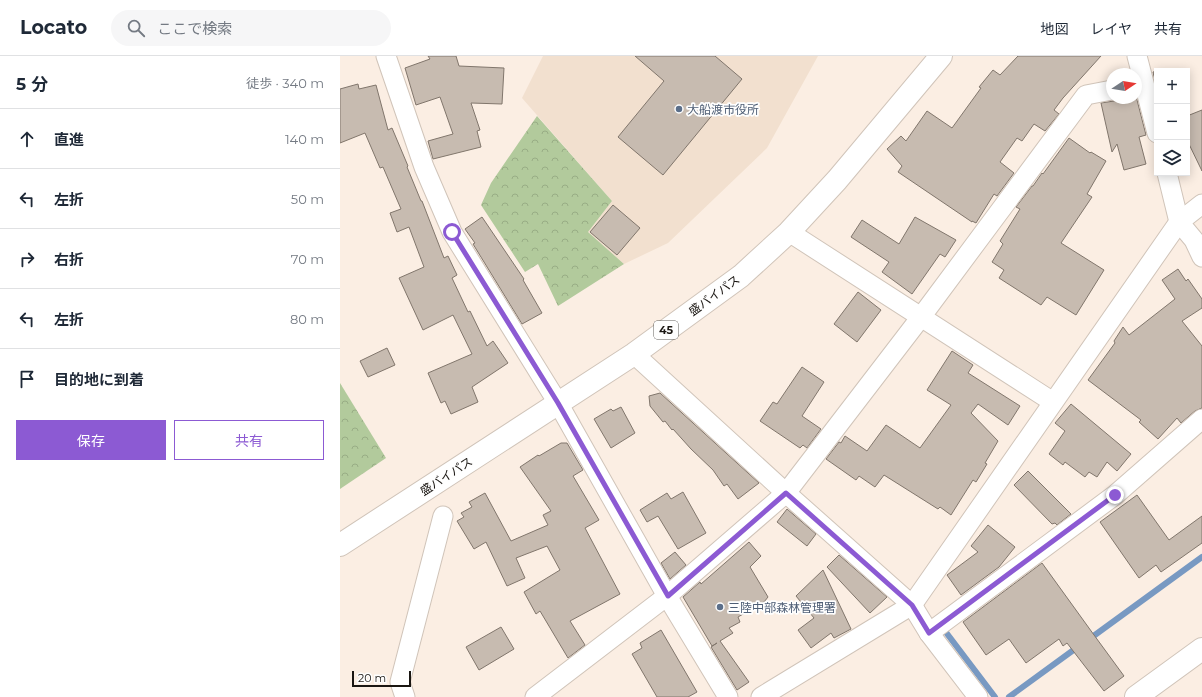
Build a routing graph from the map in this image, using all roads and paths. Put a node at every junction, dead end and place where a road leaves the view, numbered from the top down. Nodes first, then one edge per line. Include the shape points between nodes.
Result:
1 (386, 56) edge
2 (941, 56) edge
3 (1137, 56) edge
4 (1138, 68) edge
5 (1142, 90) edge
6 (1106, 91) edge
7 (1154, 124) edge
8 (1168, 176) edge
9 (1202, 204) edge
10 (1179, 222) junction
11 (789, 232) junction
12 (1202, 257) edge
13 (921, 317) junction
14 (634, 354) junction
15 (1053, 402) junction
16 (558, 403) junction
17 (1202, 419) edge
18 (786, 493) junction
19 (443, 516) dead end
20 (340, 545) edge
21 (668, 596) junction
22 (912, 605) junction
23 (929, 633) junction
24 (1202, 649) edge
25 (405, 697) edge
26 (535, 697) edge
27 (728, 697) edge
28 (761, 697) edge
29 (978, 697) edge
30 (1136, 697) edge

1 - 16 street via 424,167 452,232
2 - 11 main road, 盛バイパス / 45 via 837,180
3 - 4 street
5 - 7 street
6 - 13 street via 1086,95
8 - 10 street
9 - 10 street
10 - 12 street via 1194,240
10 - 15 street
11 - 13 street
11 - 14 main road, 盛バイパス / 45 via 741,276
13 - 15 street
13 - 18 street
14 - 16 main road, 盛バイパス / 45
14 - 18 street
15 - 22 street
16 - 20 main road, 盛バイパス / 45
16 - 21 street
17 - 23 street via 1115,495
18 - 21 street
18 - 22 street
19 - 25 street via 400,682
21 - 26 street
21 - 27 street
22 - 23 street
22 - 28 street
23 - 29 street
24 - 30 main road

